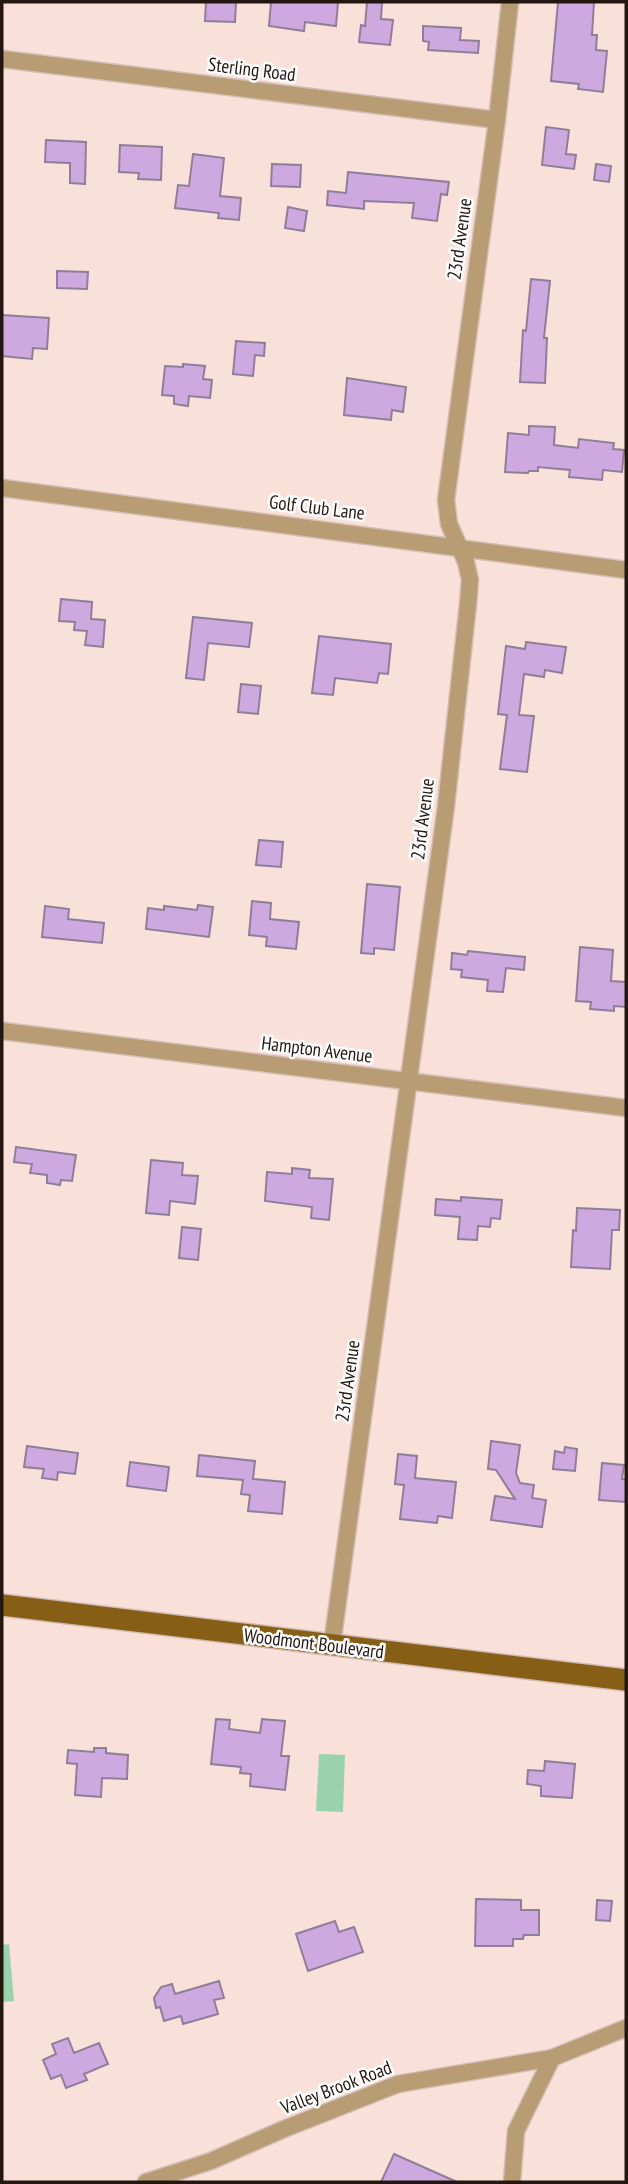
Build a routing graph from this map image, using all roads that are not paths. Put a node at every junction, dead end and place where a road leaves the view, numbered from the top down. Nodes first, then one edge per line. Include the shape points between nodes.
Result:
1 (510, 2) edge
2 (2, 59) edge
3 (497, 120) junction
4 (2, 488) edge
5 (459, 547) junction
6 (626, 570) edge
7 (2, 1031) edge
8 (410, 1082) junction
9 (626, 1108) edge
10 (2, 1605) edge
11 (332, 1645) junction
12 (626, 1680) edge
13 (626, 2028) edge
14 (552, 2058) junction
15 (146, 2182) edge
16 (512, 2182) edge

1 - 3 street, 23rd Avenue
2 - 3 street, Sterling Road
3 - 5 street, 23rd Avenue via 446,500 449,524
4 - 5 street, Golf Club Lane
5 - 6 street, Golf Club Lane
5 - 8 street, 23rd Avenue via 470,580
7 - 8 street, Hampton Avenue
8 - 9 street, Hampton Avenue
8 - 11 street, 23rd Avenue
10 - 11 main road, Woodmont Boulevard
11 - 12 main road, Woodmont Boulevard
13 - 14 street, Valley Brook Road
14 - 15 street, Valley Brook Road via 398,2084 211,2161
14 - 16 street via 516,2132

